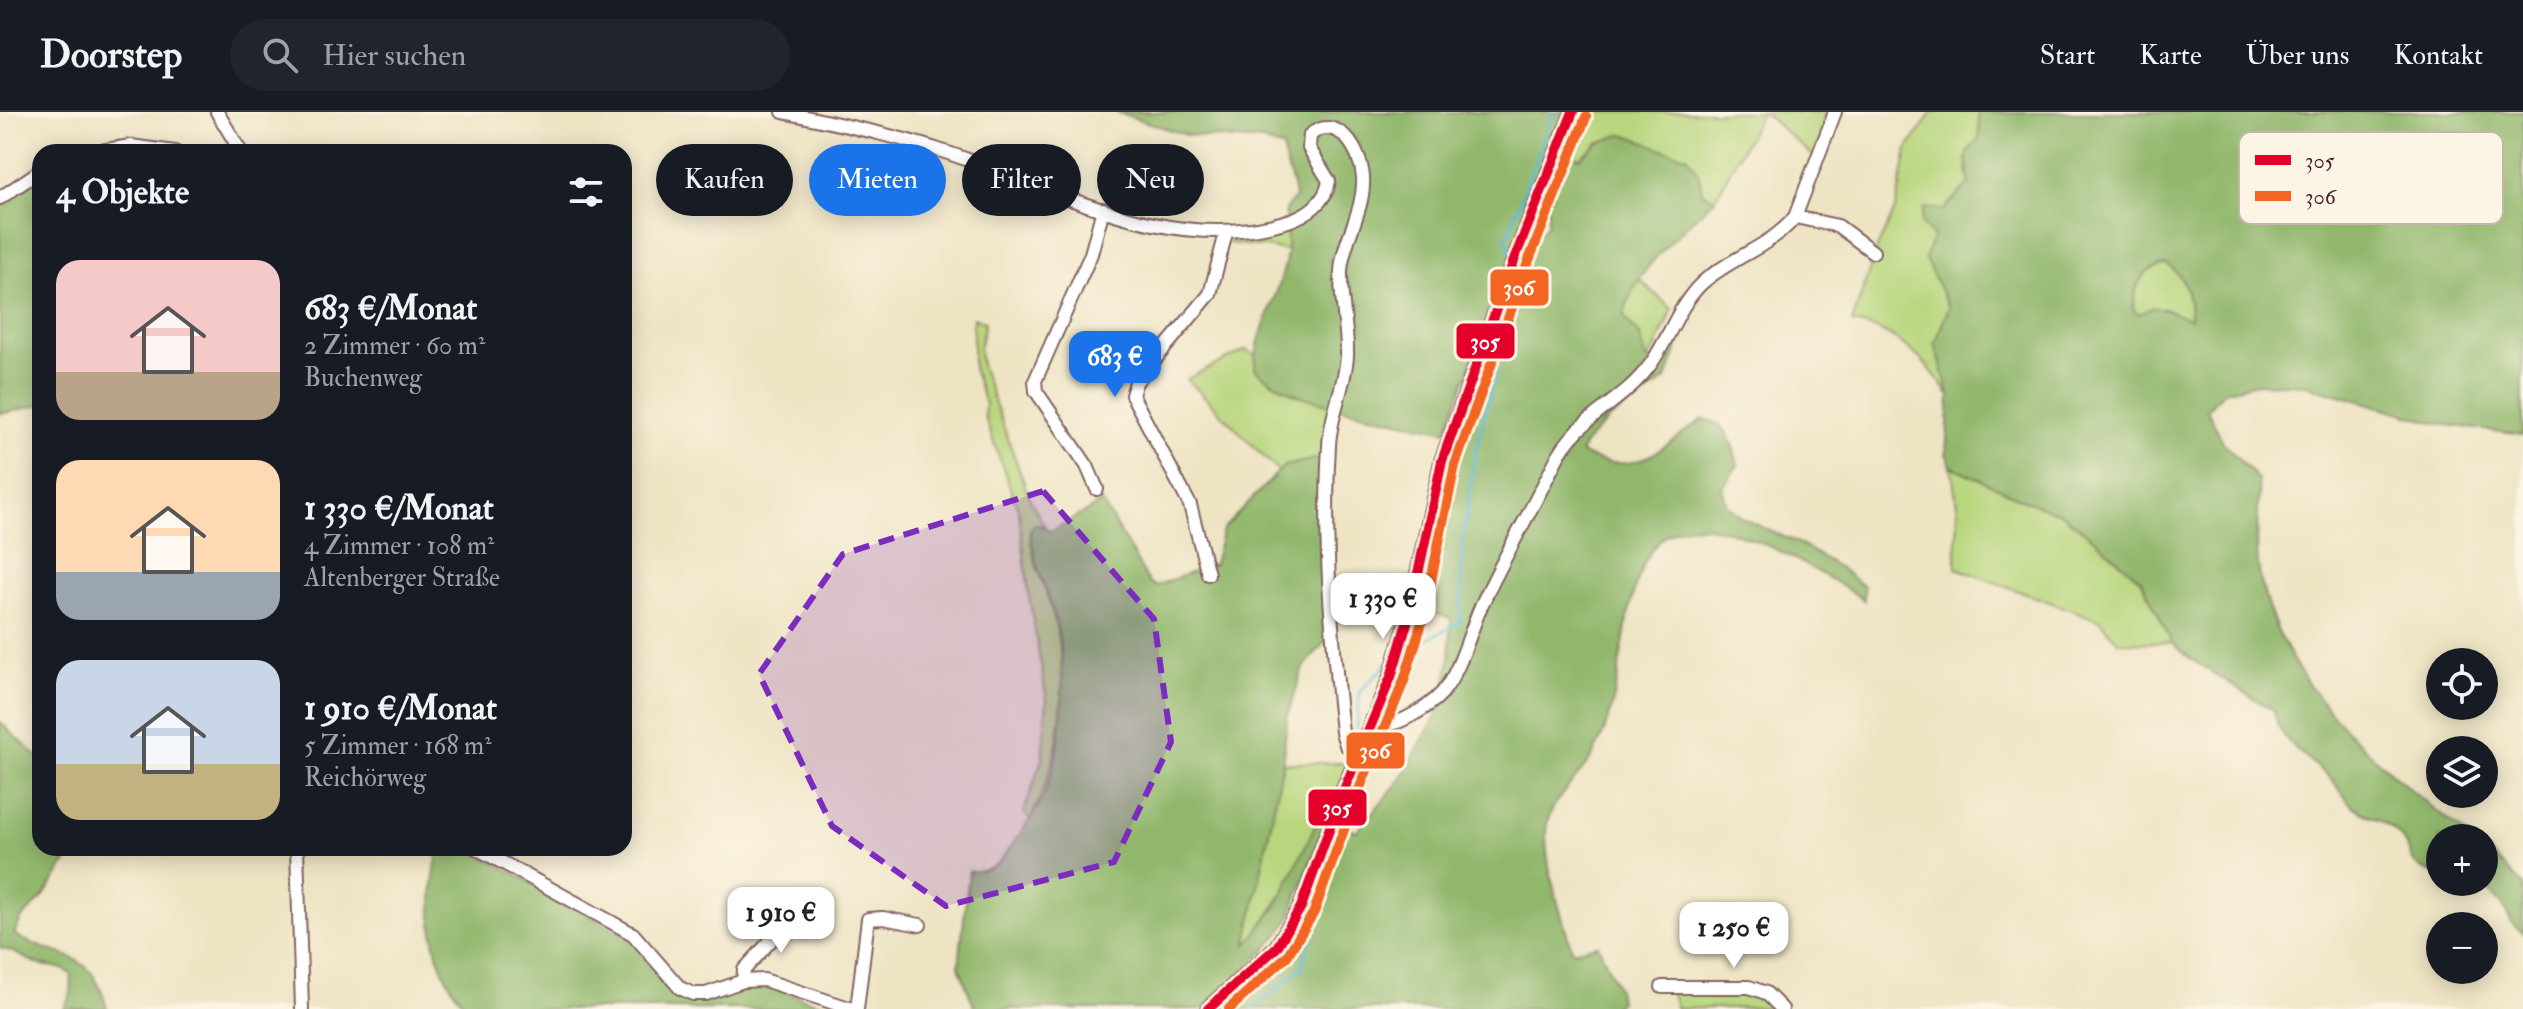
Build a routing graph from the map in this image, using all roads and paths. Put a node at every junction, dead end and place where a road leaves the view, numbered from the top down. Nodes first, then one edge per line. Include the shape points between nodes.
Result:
1 (217, 112) edge
2 (783, 112) edge
3 (1573, 112) edge
4 (1835, 112) edge
5 (236, 144) edge
6 (32, 176) edge
7 (0, 198) edge
8 (1097, 207) edge
9 (1101, 216) edge
10 (1128, 216) edge
11 (1795, 217) junction
12 (1226, 233) junction
13 (1873, 252) dead end
14 (1097, 489) dead end
15 (1208, 574) dead end
16 (1373, 725) junction
17 (1359, 756) junction
18 (297, 856) edge
19 (491, 856) edge
20 (792, 917) dead end
21 (920, 925) dead end
22 (743, 981) junction
23 (1662, 987) dead end
24 (302, 1009) edge
25 (854, 1009) edge
26 (1208, 1009) edge
27 (1782, 1009) edge

1 - 5 street
2 - 8 street via 946,152
3 - 16 street via 1448,443 1405,633
4 - 11 street
6 - 7 street
9 - 14 street via 1091,254 1035,381 1036,391
10 - 12 street via 1173,229
11 - 13 street via 1838,226
11 - 16 street via 1772,239 1702,284 1676,315 1658,354 1640,377 1574,431 1491,586 1446,687 1426,706 1386,725
12 - 15 street via 1210,294 1136,382 1132,395 1190,505
12 - 17 street via 1283,223 1317,205 1329,181 1309,148 1315,131 1332,128 1355,145 1363,191 1342,265 1347,355 1330,431 1328,569 1342,732 1349,749
16 - 17 street
17 - 26 street via 1294,924 1269,955
18 - 24 street
19 - 22 street via 633,934 680,988 706,994
20 - 22 street via 744,970
21 - 25 street via 868,919
22 - 25 street via 776,983
23 - 27 street via 1749,987 1766,993

